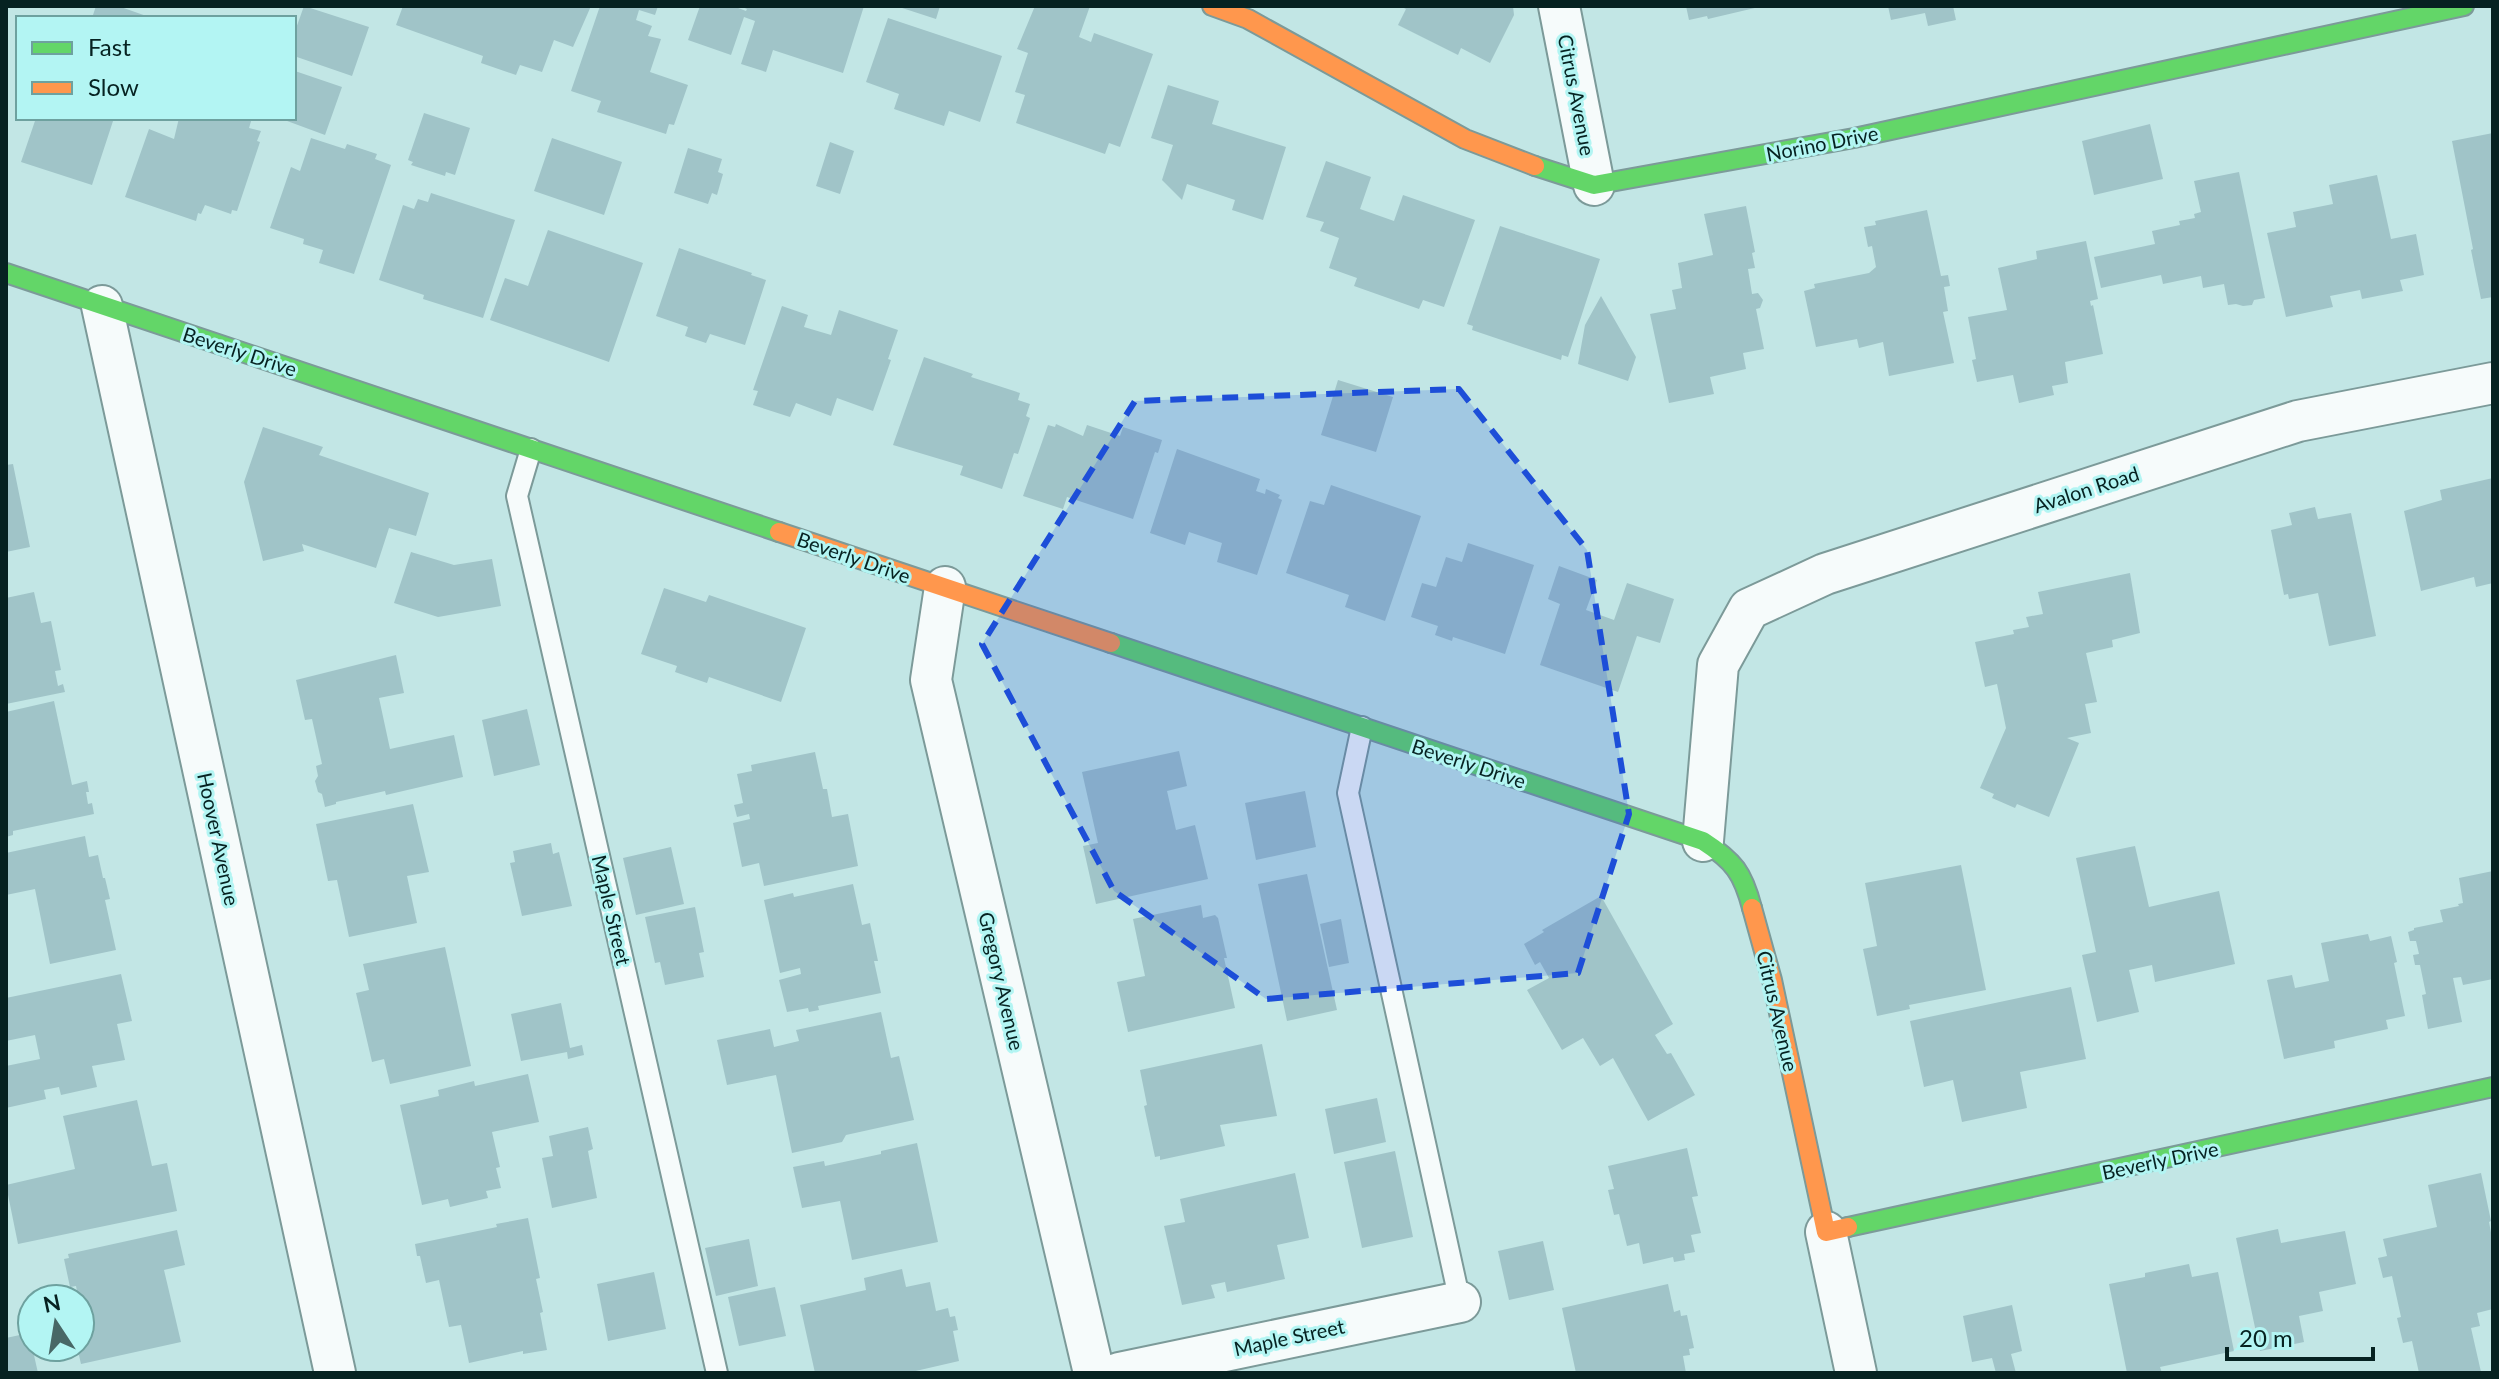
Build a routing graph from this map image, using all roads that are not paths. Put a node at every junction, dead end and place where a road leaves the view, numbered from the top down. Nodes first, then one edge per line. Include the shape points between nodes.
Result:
1 (1212, 6) edge
2 (1559, 6) edge
3 (2464, 6) edge
4 (1594, 185) junction
5 (6, 273) edge
6 (102, 306) junction
7 (2493, 383) edge
8 (531, 449) junction
9 (945, 587) junction
10 (1362, 727) junction
11 (1703, 841) junction
12 (2493, 1087) edge
13 (1826, 1232) junction
14 (1460, 1302) joint
15 (335, 1373) edge
16 (717, 1373) edge
17 (1094, 1373) edge
18 (1119, 1373) edge
19 (1856, 1373) edge

1 - 4 street, Norino Drive via 1248,19 1465,139
2 - 4 street, Citrus Avenue
3 - 4 street, Norino Drive via 1854,138
5 - 6 street, Beverly Drive
6 - 8 street, Beverly Drive
6 - 15 street, Hoover Avenue
7 - 11 street, Avalon Road via 2298,421 1825,574 1749,609 1718,665
8 - 9 street, Beverly Drive
8 - 16 lane, Maple Street via 517,496
9 - 10 street, Beverly Drive
9 - 17 street, Gregory Avenue via 931,680
10 - 11 street, Beverly Drive
10 - 14 lane via 1348,793
11 - 13 street, Citrus Avenue via 1735,865 1745,882 1772,980
12 - 13 street, Beverly Drive
13 - 19 street, Citrus Avenue
14 - 18 street, Maple Street

